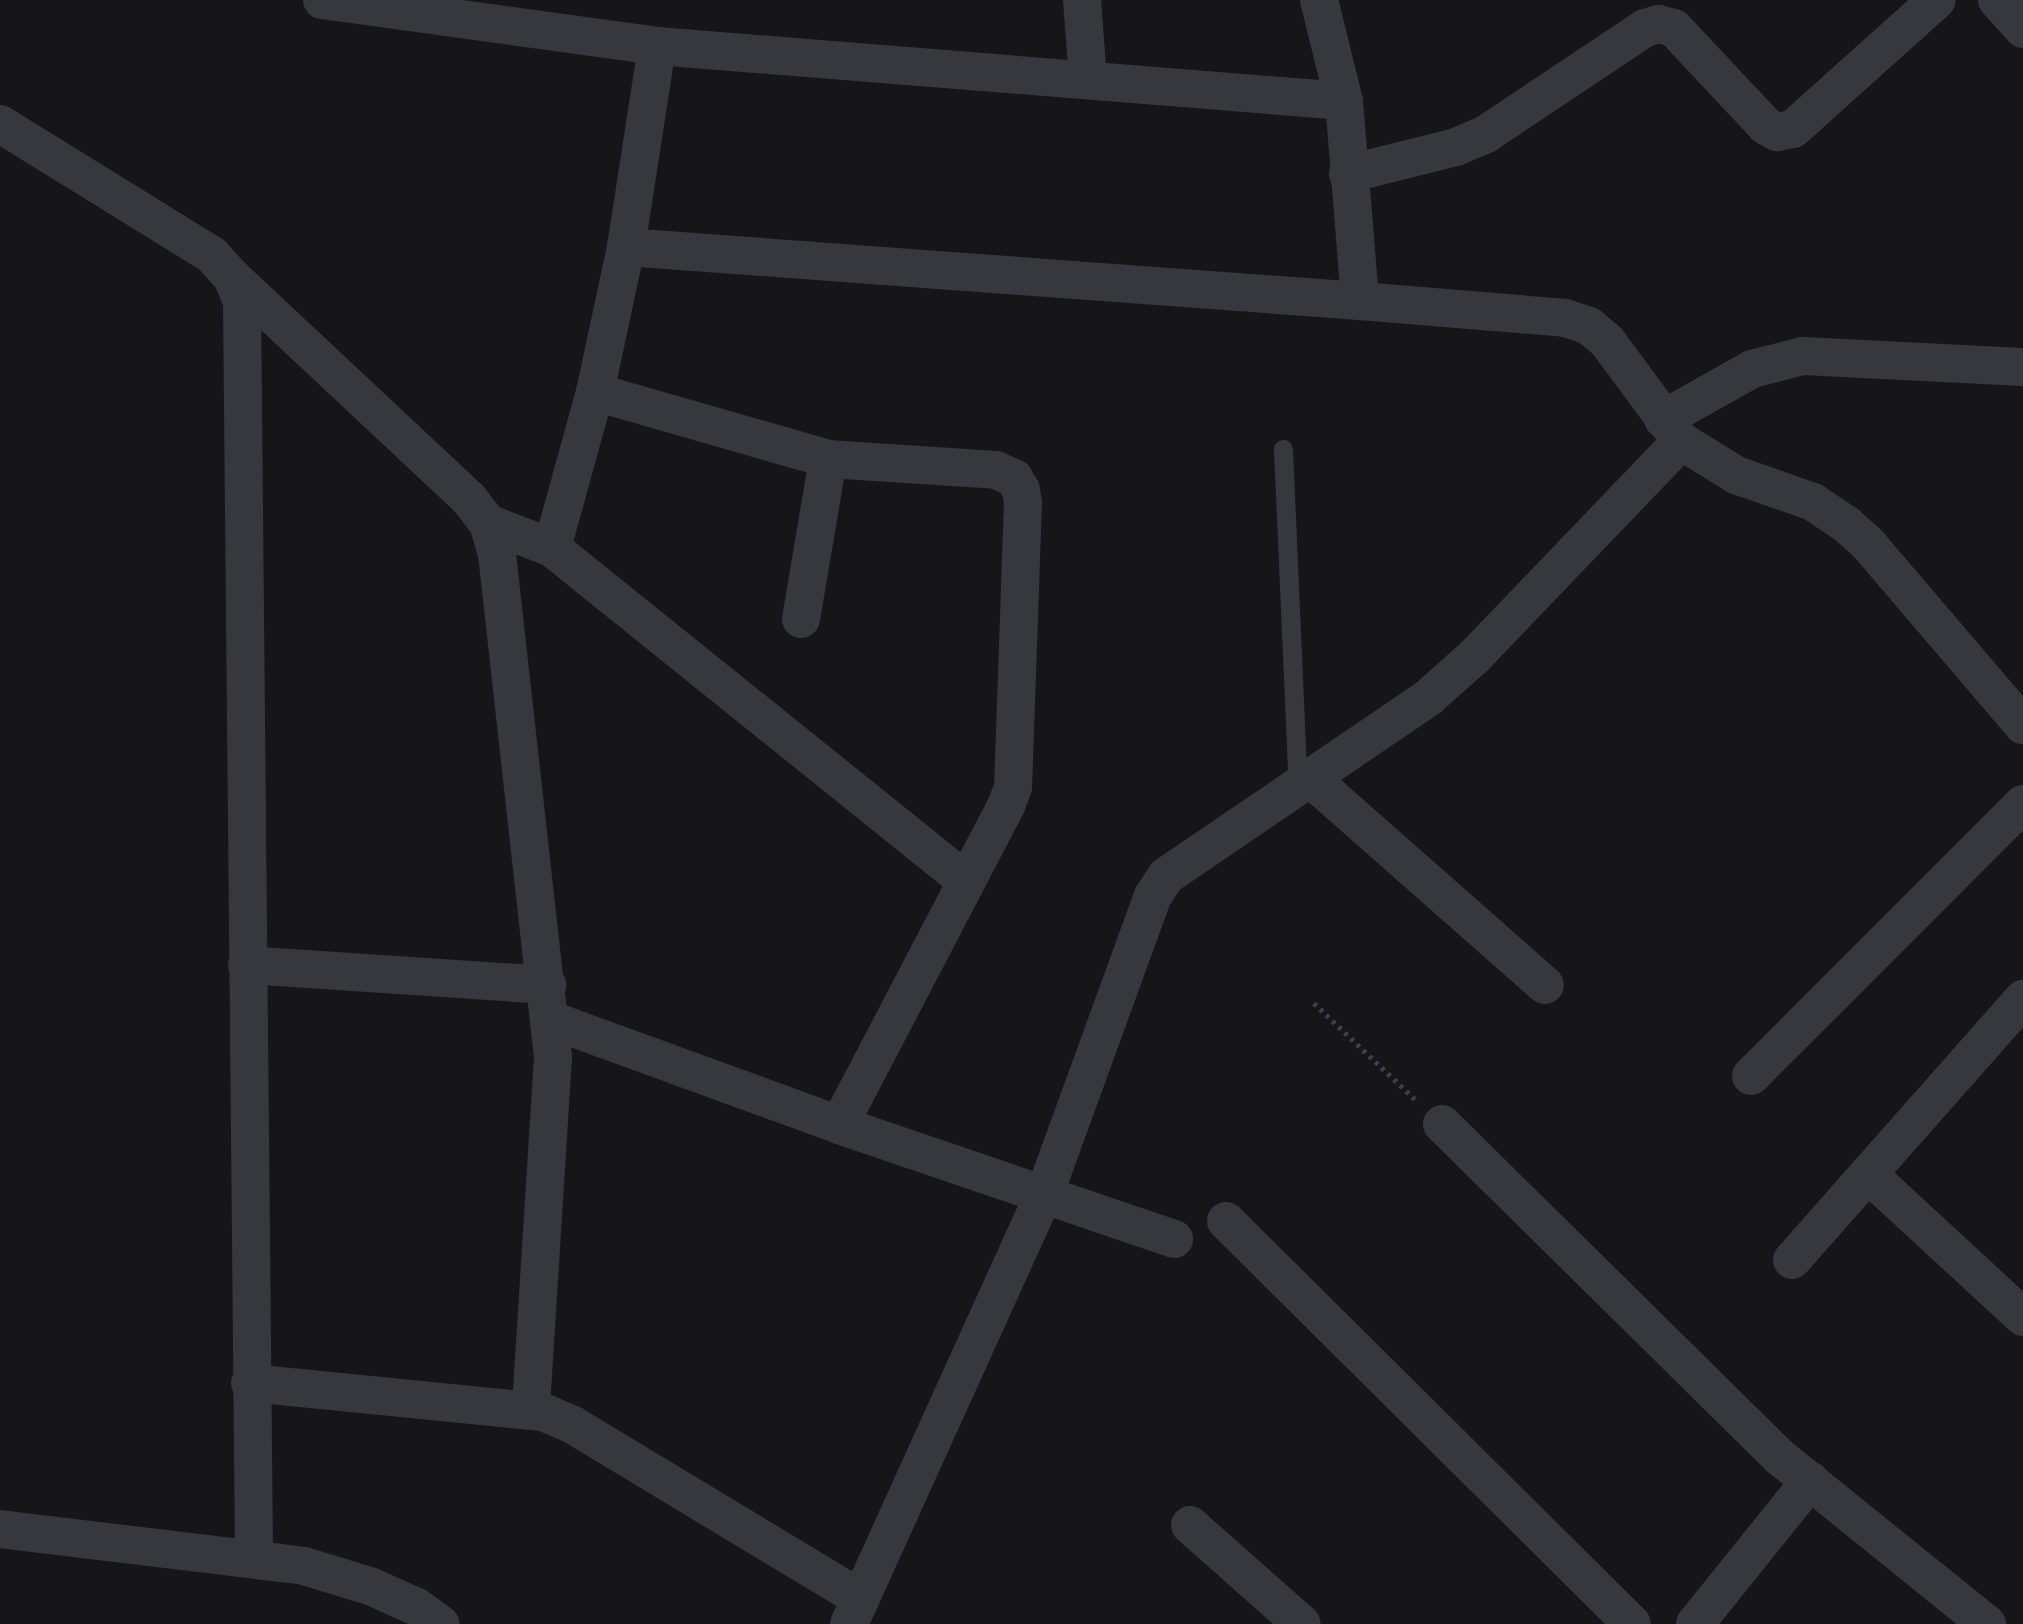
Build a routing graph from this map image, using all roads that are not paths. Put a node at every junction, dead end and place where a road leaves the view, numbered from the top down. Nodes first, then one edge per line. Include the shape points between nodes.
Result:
1 (322, 0) edge
2 (1082, 0) edge
3 (1320, 0) edge
4 (1937, 0) edge
5 (1997, 0) edge
6 (2023, 29) edge
7 (657, 46) junction
8 (1088, 80) junction
9 (1344, 101) junction
10 (0, 124) edge
11 (1348, 174) junction
12 (626, 247) junction
13 (232, 277) junction
14 (1360, 301) junction
15 (2023, 368) edge
16 (595, 392) junction
17 (1672, 430) junction
18 (1283, 449) dead end
19 (828, 459) junction
20 (488, 523) junction
21 (552, 548) junction
22 (801, 619) dead end
23 (2023, 724) edge
24 (1304, 782) junction
25 (2023, 804) edge
26 (967, 881) junction
27 (247, 965) junction
28 (1545, 985) dead end
29 (2023, 999) edge
30 (549, 1003) junction
31 (1751, 1076) dead end
32 (1442, 1124) road end
33 (839, 1125) junction
34 (1868, 1174) junction
35 (1044, 1195) junction
36 (1226, 1221) dead end
37 (1174, 1239) dead end
38 (1793, 1260) dead end
39 (2023, 1317) edge
40 (250, 1383) junction
41 (531, 1410) junction
42 (1810, 1482) junction
43 (1190, 1525) dead end
44 (0, 1529) edge
45 (254, 1559) junction
46 (855, 1611) edge
47 (440, 1624) edge
48 (1302, 1624) edge
49 (1632, 1624) edge
50 (1695, 1624) edge
51 (1987, 1624) edge

1 - 7 street
2 - 8 street
3 - 9 street
4 - 11 street via 1793,128 1777,132 1766,126 1674,28 1658,24 1644,28 1486,134 1456,147
5 - 6 street
7 - 8 street
7 - 12 street
8 - 9 street
9 - 11 street
10 - 13 street via 212,255
11 - 14 street
12 - 14 street
12 - 16 street
13 - 20 street via 469,499
13 - 27 street via 242,302
14 - 17 street via 1565,318 1589,326 1607,341
15 - 17 street via 1803,356 1752,369
16 - 19 street
16 - 21 street
17 - 23 street via 1736,475 1832,512 1868,545
17 - 24 street via 1466,664 1429,697
18 - 24 lane
19 - 22 street
19 - 26 street via 996,470 1014,478 1021,490 1013,787
20 - 21 street
20 - 30 street via 497,554
21 - 26 street
24 - 28 street
24 - 35 street via 1166,876 1153,896
25 - 31 street
26 - 33 street
27 - 30 street
27 - 40 street
29 - 34 street
30 - 33 street
30 - 41 street via 553,1057
32 - 42 street
33 - 35 street
34 - 38 street
34 - 39 street
35 - 37 street
35 - 46 street
36 - 49 street
40 - 41 street
40 - 45 street
41 - 46 street via 573,1425
42 - 50 street
42 - 51 street
43 - 48 street
44 - 45 street
45 - 47 street via 304,1566 370,1586 417,1607

